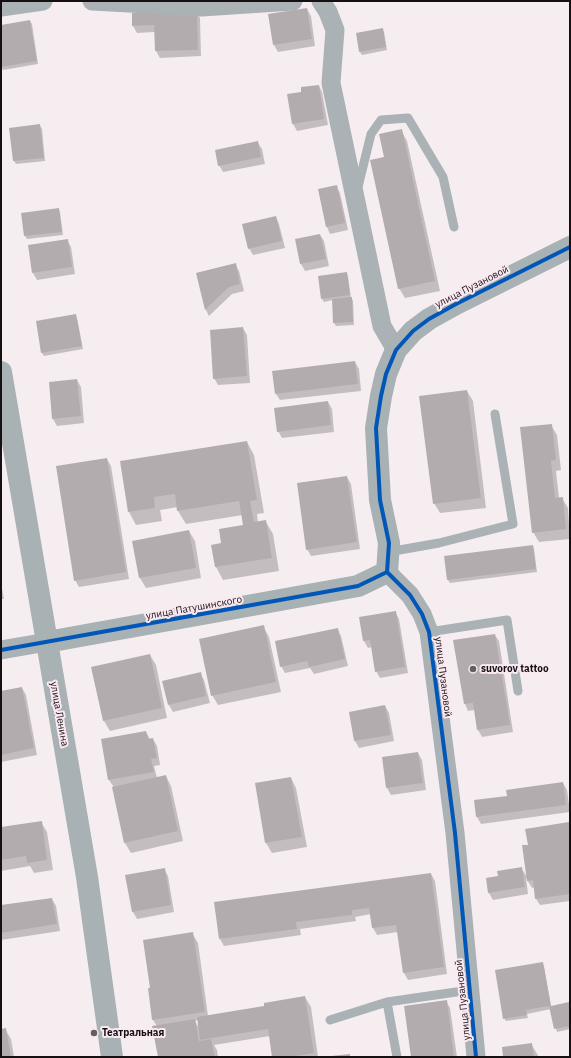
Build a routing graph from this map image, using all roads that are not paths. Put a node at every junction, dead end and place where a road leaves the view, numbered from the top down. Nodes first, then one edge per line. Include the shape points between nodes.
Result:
1 (43, 1) edge
2 (92, 1) edge
3 (293, 1) edge
4 (325, 6) edge
5 (1, 8) edge
6 (355, 199) junction
7 (454, 226) dead end
8 (570, 247) edge
9 (396, 350) junction
10 (1, 372) edge
11 (495, 414) dead end
12 (388, 562) junction
13 (429, 632) junction
14 (47, 642) junction
15 (1, 650) edge
16 (518, 692) dead end
17 (470, 990) junction
18 (387, 1002) junction
19 (330, 1020) dead end
20 (112, 1057) edge
21 (397, 1057) edge
22 (476, 1057) edge

1 - 5 street
2 - 3 street via 202,8
4 - 6 street via 335,30 331,84
6 - 7 lane via 371,134 381,120 408,118 443,177
6 - 9 street via 382,326
8 - 9 street, улица Пузановой via 429,319
9 - 12 street, улица Пузановой via 386,374 376,428 380,500 389,543
10 - 14 street, улица Ленина
11 - 12 lane via 513,524 439,543
12 - 13 street, улица Пузановой via 422,614
12 - 14 street, улица Патушинского via 358,586
13 - 16 lane via 507,620
13 - 17 street, улица Пузановой via 455,833
14 - 15 street, улица Патушинского
14 - 20 street, улица Ленина via 87,877
17 - 18 lane
17 - 22 street, улица Пузановой
18 - 19 lane
18 - 21 lane

